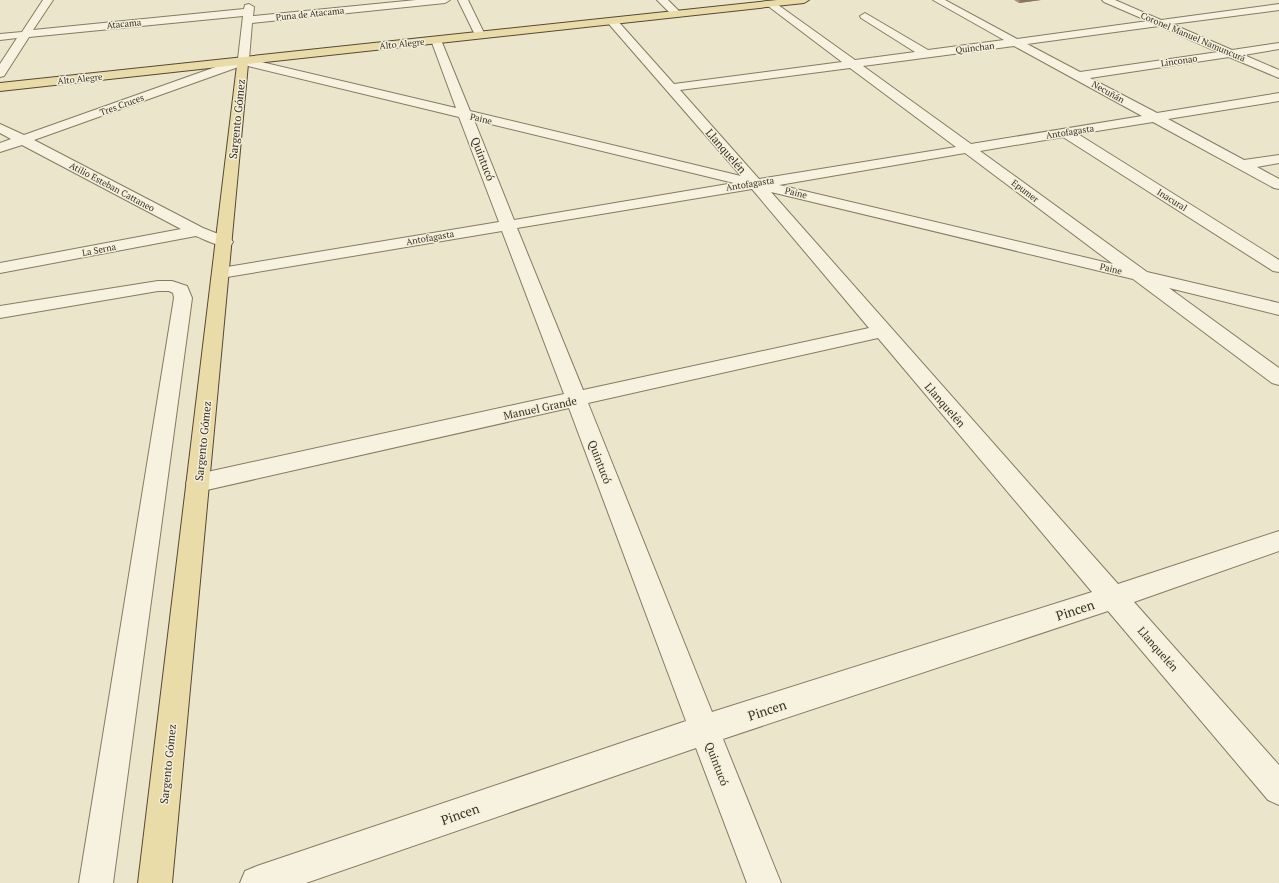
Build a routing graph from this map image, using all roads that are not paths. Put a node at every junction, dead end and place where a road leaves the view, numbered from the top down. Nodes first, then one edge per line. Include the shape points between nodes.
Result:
1 (48, 0) edge
2 (250, 0) edge
3 (445, 0) edge
4 (463, 0) edge
5 (662, 0) edge
6 (804, 0) edge
7 (938, 0) edge
8 (1106, 0) edge
9 (771, 4) junction
10 (1279, 7) edge
11 (677, 14) junction
12 (248, 16) junction
13 (865, 16) dead end
14 (612, 21) junction
15 (1160, 23) junction
16 (26, 34) junction
17 (480, 36) junction
18 (0, 37) edge
19 (436, 40) junction
20 (1016, 42) junction
21 (1279, 46) edge
22 (1231, 53) junction
23 (926, 54) junction
24 (243, 61) junction
25 (853, 64) junction
26 (0, 73) edge
27 (1279, 74) edge
28 (1079, 76) junction
29 (0, 88) edge
30 (670, 88) junction
31 (1279, 96) edge
32 (466, 115) junction
33 (1154, 118) junction
34 (0, 128) edge
35 (1066, 132) junction
36 (23, 140) junction
37 (0, 148) edge
38 (967, 148) junction
39 (1279, 159) edge
40 (1244, 165) junction
41 (755, 183) junction
42 (1279, 185) edge
43 (508, 224) junction
44 (197, 231) junction
45 (225, 242) junction
46 (1279, 267) edge
47 (0, 268) edge
48 (221, 273) junction
49 (1141, 276) junction
50 (1279, 309) edge
51 (0, 312) edge
52 (881, 331) junction
53 (1279, 378) edge
54 (576, 400) junction
55 (198, 483) junction
56 (1279, 541) edge
57 (1114, 597) junction
58 (704, 730) junction
59 (1279, 789) edge
60 (96, 883) edge
61 (155, 883) edge
62 (257, 883) edge
63 (764, 883) edge

1 - 16 street
2 - 12 street, Sargento Gómez
3 - 12 street, Puna de Atacama
4 - 17 street
5 - 11 street
6 - 9 main road, Alto Alegre
7 - 20 street, Necuñán
8 - 15 street, Coronel Manuel Namuncurá
9 - 11 main road, Alto Alegre
9 - 25 street, Epumer
10 - 15 street, Quinchan
11 - 14 main road, Alto Alegre
12 - 16 street, Atacama
12 - 24 street, Sargento Gómez
13 - 23 street
14 - 17 main road, Alto Alegre
14 - 30 street, Llanquelén
15 - 20 street, Quinchan
15 - 22 street, Coronel Manuel Namuncurá
16 - 18 street, Atacama
16 - 26 street
17 - 19 main road, Alto Alegre
19 - 24 main road, Alto Alegre
19 - 32 street, Quintucó
20 - 23 street, Quinchan
20 - 28 street, Necuñán
21 - 22 street, Linconao
22 - 27 street, Coronel Manuel Namuncurá
22 - 28 street, Linconao
23 - 25 street, Quinchan
24 - 29 main road, Alto Alegre
24 - 32 street, Paine
24 - 36 street, Tres Cruces
24 - 45 main road, Sargento Gómez
25 - 30 street, Quinchan
25 - 38 street, Epumer
28 - 33 street, Necuñán
30 - 41 street, Llanquelén
31 - 33 street, Antofagasta
32 - 41 street, Paine
32 - 43 street, Quintucó
33 - 35 street, Antofagasta
33 - 40 street, Necuñán
34 - 36 street, Atilio Esteban Cattaneo
35 - 38 street, Antofagasta
35 - 46 street, Inacural
36 - 37 street, Tres Cruces
36 - 44 street, Atilio Esteban Cattaneo
38 - 41 street, Antofagasta
38 - 49 street, Epumer
39 - 40 street
40 - 42 street, Necuñán
41 - 43 street, Antofagasta
41 - 49 street, Paine
41 - 52 street, Llanquelén
43 - 48 street, Antofagasta
43 - 54 street, Quintucó
44 - 45 street, Atilio Esteban Cattaneo
44 - 47 street, La Serna
45 - 48 main road, Sargento Gómez
48 - 55 main road, Sargento Gómez
49 - 50 street, Paine
49 - 53 street, Epumer
51 - 60 street via 158,286 172,286 181,290 182,298
52 - 54 street, Manuel Grande
52 - 57 street, Llanquelén
54 - 55 street, Manuel Grande
54 - 58 street, Quintucó
55 - 61 main road, Sargento Gómez
56 - 57 street, Pincen
57 - 58 street, Pincen
57 - 59 street, Llanquelén
58 - 62 street, Pincen
58 - 63 street, Quintucó

